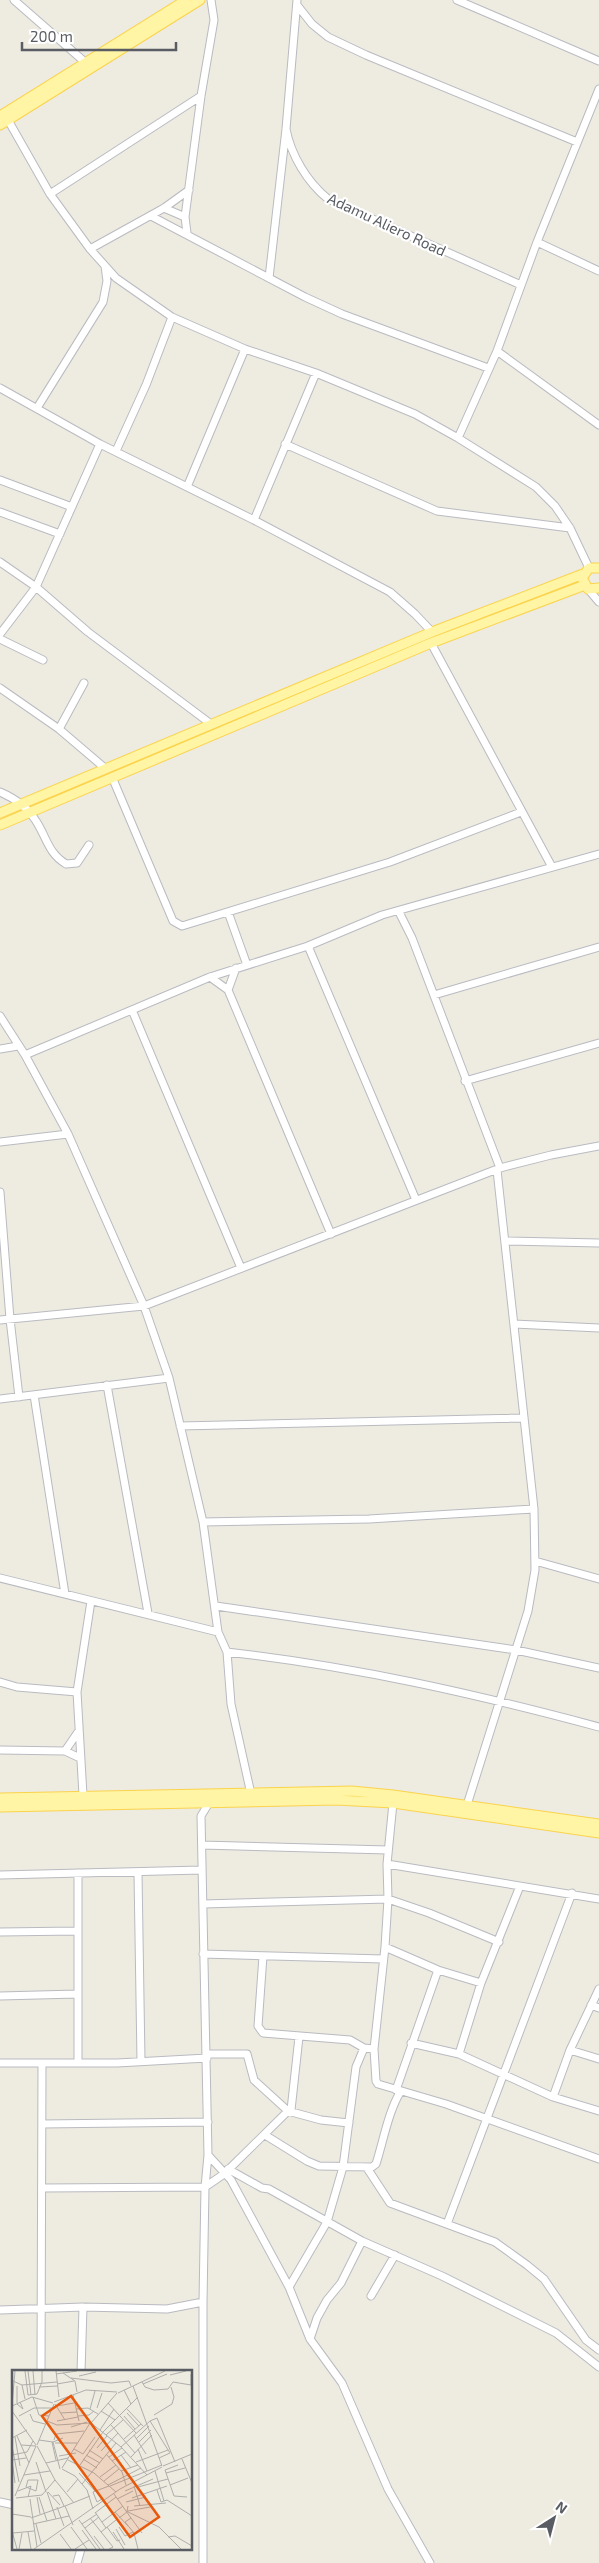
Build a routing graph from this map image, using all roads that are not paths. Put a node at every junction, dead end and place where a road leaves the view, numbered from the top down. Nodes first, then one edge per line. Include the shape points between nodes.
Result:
1 (14, 0) edge
2 (186, 0) edge
3 (200, 0) edge
4 (211, 0) edge
5 (457, 0) edge
6 (297, 2) edge
7 (599, 61) edge
8 (86, 63) junction
9 (599, 89) edge
10 (201, 96) junction
11 (3, 120) edge
12 (286, 128) junction
13 (577, 142) junction
14 (189, 190) junction
15 (50, 194) junction
16 (164, 208) junction
17 (151, 216) junction
18 (185, 217) junction
19 (187, 233) junction
20 (537, 242) junction
21 (90, 249) junction
22 (104, 266) junction
23 (599, 271) edge
24 (269, 278) junction
25 (521, 285) junction
26 (172, 317) junction
27 (246, 349) junction
28 (497, 351) junction
29 (488, 368) junction
30 (316, 373) junction
31 (0, 388) edge
32 (37, 408) junction
33 (599, 424) edge
34 (458, 438) junction
35 (100, 444) junction
36 (285, 444) junction
37 (116, 451) junction
38 (0, 480) edge
39 (188, 487) junction
40 (72, 508) junction
41 (0, 512) edge
42 (254, 520) junction
43 (570, 528) junction
44 (60, 534) junction
45 (0, 562) edge
46 (599, 568) edge
47 (586, 571) junction
48 (36, 587) junction
49 (587, 587) junction
50 (599, 588) edge
51 (599, 602) edge
52 (1, 631) edge
53 (432, 632) junction
54 (0, 639) edge
55 (431, 643) junction
56 (42, 660) dead end
57 (84, 683) dead end
58 (0, 688) edge
59 (212, 724) junction
60 (59, 729) junction
61 (109, 773) junction
62 (0, 792) edge
63 (21, 804) junction
64 (521, 812) junction
65 (0, 813) edge
66 (29, 813) junction
67 (0, 825) edge
68 (89, 846) dead end
69 (599, 854) edge
70 (552, 866) junction
71 (228, 912) junction
72 (399, 912) junction
73 (308, 946) junction
74 (599, 947) edge
75 (247, 965) junction
76 (236, 968) junction
77 (210, 977) junction
78 (228, 990) junction
79 (434, 996) junction
80 (132, 1010) junction
81 (0, 1016) edge
82 (599, 1044) edge
83 (18, 1046) junction
84 (0, 1049) edge
85 (25, 1054) junction
86 (465, 1081) junction
87 (68, 1134) junction
88 (0, 1142) edge
89 (599, 1146) edge
90 (499, 1169) junction
91 (0, 1192) edge
92 (416, 1200) junction
93 (330, 1234) junction
94 (505, 1240) junction
95 (599, 1243) edge
96 (241, 1268) junction
97 (144, 1306) junction
98 (10, 1319) junction
99 (0, 1320) edge
100 (514, 1324) junction
101 (599, 1328) edge
102 (169, 1378) junction
103 (108, 1385) junction
104 (34, 1395) junction
105 (20, 1397) junction
106 (0, 1399) edge
107 (524, 1418) junction
108 (180, 1426) junction
109 (534, 1509) junction
110 (203, 1522) junction
111 (535, 1561) junction
112 (0, 1578) edge
113 (599, 1579) edge
114 (65, 1594) junction
115 (91, 1601) junction
116 (216, 1606) junction
117 (148, 1613) junction
118 (218, 1632) junction
119 (516, 1650) junction
120 (227, 1652) junction
121 (599, 1668) edge
122 (0, 1682) edge
123 (77, 1692) junction
124 (501, 1701) junction
125 (599, 1727) edge
126 (78, 1732) junction
127 (0, 1750) edge
128 (65, 1751) junction
129 (80, 1758) junction
130 (251, 1794) junction
131 (83, 1796) junction
132 (0, 1798) edge
133 (121, 1800) junction
134 (191, 1803) junction
135 (209, 1803) junction
136 (393, 1803) junction
137 (467, 1805) junction
138 (455, 1807) junction
139 (0, 1808) edge
140 (201, 1816) junction
141 (599, 1824) edge
142 (599, 1833) edge
143 (202, 1845) junction
144 (388, 1850) junction
145 (387, 1864) junction
146 (202, 1870) junction
147 (138, 1873) junction
148 (78, 1874) junction
149 (0, 1875) edge
150 (520, 1886) junction
151 (572, 1894) junction
152 (599, 1899) edge
153 (388, 1900) junction
154 (203, 1904) junction
155 (77, 1931) junction
156 (0, 1932) edge
157 (499, 1942) junction
158 (385, 1947) junction
159 (203, 1954) junction
160 (263, 1956) junction
161 (383, 1959) junction
162 (438, 1970) junction
163 (481, 1983) junction
164 (599, 1989) edge
165 (78, 1994) junction
166 (0, 1996) edge
167 (595, 2007) edge
168 (299, 2037) junction
169 (411, 2043) junction
170 (364, 2048) junction
171 (374, 2049) junction
172 (570, 2050) junction
173 (459, 2054) junction
174 (207, 2056) junction
175 (599, 2059) edge
176 (141, 2062) junction
177 (0, 2063) edge
178 (42, 2063) junction
179 (78, 2063) junction
180 (505, 2074) junction
181 (389, 2088) junction
182 (399, 2090) junction
183 (553, 2097) junction
184 (394, 2102) junction
185 (289, 2110) junction
186 (599, 2111) edge
187 (486, 2120) junction
188 (208, 2122) junction
189 (349, 2123) junction
190 (42, 2124) junction
191 (265, 2135) junction
192 (208, 2155) junction
193 (599, 2159) edge
194 (343, 2167) junction
195 (367, 2168) junction
196 (226, 2172) junction
197 (205, 2186) junction
198 (42, 2188) junction
199 (327, 2222) junction
200 (447, 2224) junction
201 (362, 2241) junction
202 (395, 2256) junction
203 (289, 2287) junction
204 (371, 2296) dead end
205 (204, 2302) junction
206 (83, 2307) junction
207 (40, 2309) junction
208 (0, 2310) edge
209 (310, 2339) junction
210 (599, 2350) edge
211 (599, 2367) edge
212 (41, 2370) edge
213 (81, 2370) edge
214 (81, 2550) edge
215 (77, 2563) edge
216 (202, 2563) edge
217 (430, 2563) edge

1 - 8 street
2 - 8 main road
3 - 11 main road
4 - 10 street via 214,20
5 - 7 street
6 - 12 street
6 - 13 street via 312,24 328,37
8 - 11 main road
9 - 13 street
10 - 14 street
10 - 15 street
11 - 15 street
12 - 24 street
12 - 25 street, Adamu Aliero Road via 296,158 314,187 328,199
13 - 20 street
14 - 16 street
14 - 18 street
15 - 21 street
16 - 17 street
16 - 18 street
17 - 19 street
17 - 21 street
18 - 19 street
19 - 24 street
20 - 23 street
20 - 25 street
21 - 22 street
22 - 26 street
22 - 32 street via 107,281 104,302
24 - 29 street via 342,314
25 - 28 street
26 - 27 street
26 - 37 street
27 - 30 street
27 - 39 street
28 - 29 street
28 - 33 street
29 - 34 street
30 - 34 street via 415,414
30 - 36 street
31 - 32 street
32 - 35 street
34 - 43 street via 536,487
35 - 37 street
35 - 40 street
36 - 42 street
36 - 43 street via 437,511
37 - 39 street
38 - 40 street
39 - 42 street
40 - 44 street
41 - 44 street
42 - 53 street via 390,592
43 - 47 street
44 - 48 street
45 - 48 street
46 - 47 main road
47 - 49 main road
47 - 53 main road
48 - 52 street
48 - 59 street via 88,632
49 - 50 main road
49 - 51 street
49 - 55 main road
53 - 59 main road
54 - 56 street
55 - 61 main road
55 - 64 street
57 - 60 street
58 - 60 street
59 - 61 main road
60 - 61 street
61 - 63 main road
61 - 66 main road
61 - 71 street via 173,921 182,926
62 - 63 street
63 - 65 main road
63 - 66 street
64 - 70 street
64 - 71 street via 390,862
66 - 67 main road
66 - 68 street via 36,820 55,858 66,864 77,862
69 - 70 street
70 - 72 street
71 - 75 street
72 - 73 street
72 - 79 street
73 - 75 street
73 - 92 street
74 - 79 street
75 - 76 street
76 - 77 street
76 - 78 street
77 - 78 street
77 - 80 street
78 - 93 street
79 - 86 street
80 - 85 street
80 - 96 street
81 - 83 street
82 - 86 street
83 - 84 street
83 - 85 street
85 - 87 street
86 - 90 street
87 - 88 street
87 - 97 street
89 - 90 street
90 - 92 street
90 - 94 street
91 - 98 street
92 - 93 street
93 - 96 street
94 - 95 street
94 - 100 street
96 - 97 street
97 - 98 street
97 - 102 street
98 - 99 street
98 - 105 street
100 - 101 street
100 - 107 street
102 - 103 street
102 - 108 street
103 - 104 street
103 - 117 street
104 - 105 street
104 - 114 street
105 - 106 street
107 - 108 street
107 - 109 street
108 - 110 street
109 - 110 street via 369,1519
109 - 111 street
110 - 116 street
111 - 113 street
111 - 119 street via 528,1611
112 - 114 street
114 - 115 street
115 - 117 street
115 - 123 street
116 - 118 street
116 - 119 street
117 - 118 street
118 - 120 street
119 - 121 street
119 - 124 street
120 - 124 street via 295,1660
120 - 130 street via 231,1704
122 - 123 street via 17,1687
123 - 126 street
124 - 125 street
124 - 137 street
126 - 128 street
126 - 129 street
127 - 128 street
128 - 129 street
129 - 131 street
130 - 133 main road
130 - 138 main road via 352,1791
131 - 132 main road
131 - 133 main road
133 - 134 main road
133 - 139 main road
134 - 135 main road
134 - 140 street
135 - 136 main road via 336,1800
135 - 140 street
136 - 138 main road
136 - 144 street
137 - 138 main road
137 - 141 main road
138 - 142 main road
140 - 143 street
143 - 144 street
143 - 146 street
144 - 145 street
145 - 150 street
145 - 153 street
146 - 147 street
146 - 154 street
147 - 148 street
147 - 176 street
148 - 149 street
148 - 155 street
150 - 151 street
150 - 157 street
151 - 152 street
151 - 180 street
153 - 154 street
153 - 157 street
153 - 158 street
154 - 159 street
155 - 156 street
155 - 165 street
157 - 163 street
158 - 161 street
158 - 162 street
159 - 160 street
159 - 174 street
160 - 161 street
160 - 168 street via 258,2026 263,2033
161 - 171 street
162 - 163 street
162 - 169 street
163 - 173 street
164 - 167 street
165 - 166 street
165 - 179 street
167 - 172 street
168 - 170 street via 350,2040
168 - 185 street
169 - 173 street
169 - 182 street
170 - 171 street
170 - 189 street via 356,2067
171 - 181 street via 376,2081
172 - 175 street
172 - 183 street
173 - 180 street
174 - 176 street
174 - 185 street via 247,2054 254,2080
174 - 188 street
176 - 179 street
177 - 178 street
178 - 179 street
178 - 190 street
180 - 183 street
180 - 187 street
181 - 182 street
181 - 184 street
182 - 184 street
182 - 187 street
183 - 186 street
184 - 195 street via 376,2164
185 - 189 street via 321,2120
185 - 191 street
187 - 193 street
187 - 200 street
188 - 190 street
188 - 192 street
189 - 194 street
190 - 198 street
191 - 194 street via 319,2166
191 - 196 street
192 - 196 street
192 - 197 street
194 - 195 street
194 - 199 street
195 - 200 street via 390,2203
196 - 197 street
196 - 199 street via 269,2188
196 - 203 street
197 - 198 street
197 - 205 street
198 - 207 street
199 - 201 street
199 - 203 street
200 - 210 street via 495,2242 544,2279 586,2340
201 - 202 street
201 - 209 street via 341,2283 317,2318
202 - 204 street
202 - 211 street via 556,2332
203 - 209 street
205 - 206 street via 166,2309
205 - 216 street
206 - 207 street
206 - 213 street
207 - 208 street
207 - 212 street
209 - 217 street via 342,2382 388,2489
214 - 215 street

